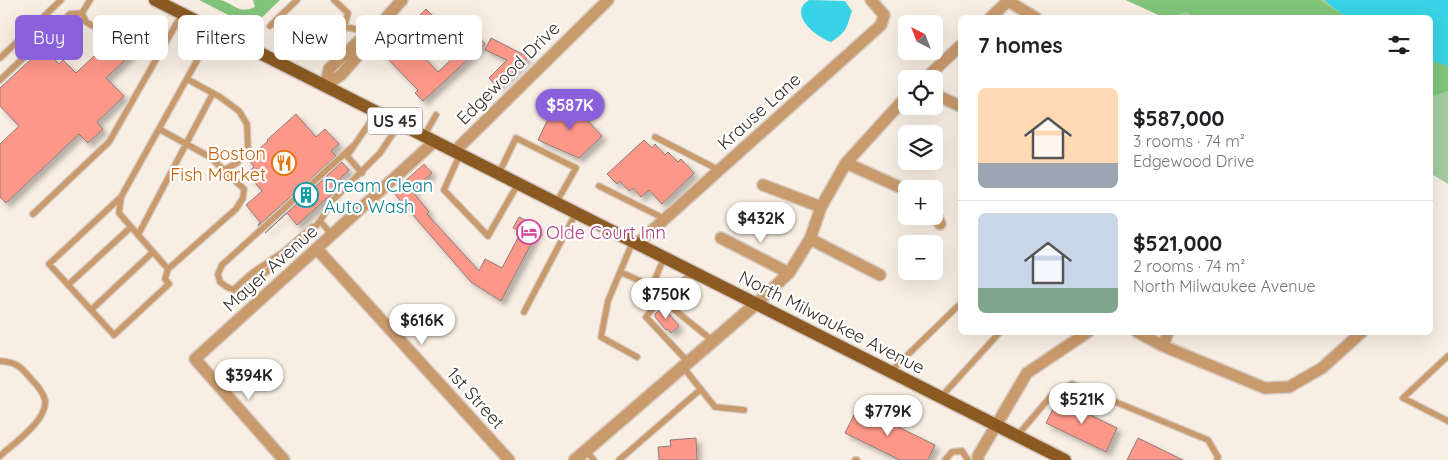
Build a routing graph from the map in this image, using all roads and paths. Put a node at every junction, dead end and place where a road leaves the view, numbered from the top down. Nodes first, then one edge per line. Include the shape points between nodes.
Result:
1 (61, 0) edge
2 (90, 0) edge
3 (155, 0) edge
4 (297, 0) edge
5 (334, 0) edge
6 (402, 0) edge
7 (608, 0) edge
8 (871, 0) edge
9 (82, 13) junction
10 (182, 14) joint
11 (281, 15) edge
12 (388, 15) edge
13 (993, 15) edge
14 (1031, 15) edge
15 (346, 20) edge
16 (274, 22) edge
17 (93, 26) edge
18 (270, 26) dead end
19 (958, 48) edge
20 (264, 55) edge
21 (0, 58) edge
22 (356, 58) edge
23 (197, 60) edge
24 (935, 70) edge
25 (187, 79) junction
26 (0, 80) edge
27 (325, 86) junction
28 (213, 93) junction
29 (943, 98) edge
30 (958, 105) edge
31 (898, 107) edge
32 (377, 112) junction
33 (436, 115) dead end
34 (400, 123) junction
35 (159, 129) junction
36 (655, 137) dead end
37 (430, 138) junction
38 (185, 143) junction
39 (353, 146) junction
40 (457, 152) junction
41 (846, 163) junction
42 (224, 170) junction
43 (719, 170) junction
44 (362, 173) junction
45 (498, 173) junction
46 (518, 184) junction
47 (763, 184) dead end
48 (598, 186) dead end
49 (898, 186) edge
50 (121, 197) junction
51 (556, 203) junction
52 (821, 207) junction
53 (576, 213) junction
54 (33, 214) dead end
55 (665, 219) junction
56 (320, 221) junction
57 (131, 227) junction
58 (138, 235) junction
59 (332, 235) junction
60 (721, 238) dead end
61 (810, 238) junction
62 (635, 242) junction
63 (317, 249) junction
64 (153, 252) junction
65 (665, 257) junction
66 (168, 269) junction
67 (620, 272) junction
68 (694, 272) junction
69 (789, 274) junction
70 (880, 275) dead end
71 (68, 285) junction
72 (661, 299) junction
73 (757, 303) junction
74 (958, 306) edge
75 (91, 310) junction
76 (524, 312) dead end
77 (997, 335) edge
78 (1084, 335) edge
79 (1143, 335) edge
80 (1167, 335) edge
81 (1359, 335) edge
82 (713, 341) junction
83 (1163, 346) junction
84 (1448, 356) edge
85 (637, 357) dead end
86 (0, 361) edge
87 (685, 365) junction
88 (890, 371) junction
89 (701, 389) junction
90 (941, 397) junction
91 (744, 410) dead end
92 (1448, 421) edge
93 (997, 425) junction
94 (1017, 436) junction
95 (962, 451) junction
96 (590, 455) edge
97 (0, 456) edge
98 (284, 460) edge
99 (509, 460) edge
100 (575, 460) edge
101 (619, 460) edge
102 (945, 460) edge
103 (963, 460) edge
104 (968, 460) edge
105 (978, 460) edge
106 (1065, 460) edge
107 (1216, 460) edge

1 - 21 lane
2 - 9 lane
3 - 10 main road, North Milwaukee Avenue / US 45
4 - 11 lane
5 - 15 lane via 348,13
6 - 12 street
7 - 40 street, Edgewood Drive
8 - 43 street, Krause Lane via 884,15 881,25
9 - 17 lane via 86,22
9 - 26 lane via 70,14
10 - 54 lane via 109,142
13 - 14 street via 1008,1
16 - 18 lane
19 - 24 street
20 - 27 main road, North Milwaukee Avenue / US 45
22 - 27 street via 341,75
23 - 25 lane
25 - 28 lane
25 - 35 lane
27 - 32 main road, North Milwaukee Avenue / US 45
28 - 38 lane
28 - 42 lane via 240,112 247,124 248,150 238,163
29 - 30 street
31 - 41 street
32 - 34 main road, North Milwaukee Avenue / US 45
32 - 39 lane
33 - 37 lane
34 - 37 main road, North Milwaukee Avenue / US 45
34 - 44 lane
35 - 38 lane
35 - 50 lane
36 - 43 lane
37 - 40 main road, North Milwaukee Avenue / US 45
37 - 59 street, Mayer Avenue
38 - 42 lane via 210,157
38 - 58 lane
39 - 44 lane via 346,156
39 - 56 lane via 222,265 218,274 220,282 241,293 286,257
40 - 45 main road, North Milwaukee Avenue / US 45
40 - 46 lane via 444,190 488,236
41 - 49 street
41 - 52 street
42 - 66 lane via 244,189 244,198
43 - 55 street, Krause Lane
44 - 56 lane via 332,201
45 - 46 main road, North Milwaukee Avenue / US 45
45 - 51 lane via 516,138 576,168
46 - 51 main road, North Milwaukee Avenue / US 45
47 - 52 street
48 - 55 lane
50 - 57 lane via 119,214
50 - 71 lane via 49,264
51 - 53 main road, North Milwaukee Avenue / US 45
52 - 61 street
53 - 62 main road, North Milwaukee Avenue / US 45
53 - 76 lane
55 - 62 street, Krause Lane
56 - 59 lane
57 - 58 lane
57 - 71 lane
58 - 64 lane
59 - 63 street, Mayer Avenue
60 - 69 street
61 - 69 street
61 - 70 street
62 - 65 main road, North Milwaukee Avenue / US 45
62 - 67 lane
63 - 98 street, Mayer Avenue via 195,360
63 - 99 street, 1st Street
64 - 66 lane
64 - 75 lane
65 - 67 lane via 652,286
65 - 68 main road, North Milwaukee Avenue / US 45
66 - 75 lane via 165,279 169,284 114,335
67 - 85 lane via 608,301 601,337
68 - 72 lane
68 - 73 main road, North Milwaukee Avenue / US 45
69 - 73 street
71 - 75 lane
72 - 82 lane
72 - 87 lane via 646,317
73 - 82 street
73 - 88 main road, North Milwaukee Avenue / US 45
74 - 88 lane
77 - 90 lane
78 - 93 street via 1027,373
79 - 83 street
80 - 83 street
81 - 83 street via 1322,368 1289,387 1265,388
82 - 87 street
84 - 92 lane via 1403,398
86 - 97 lane via 12,362 24,370 45,400 44,412 35,424
87 - 89 lane
87 - 96 street
88 - 90 main road, North Milwaukee Avenue / US 45
89 - 91 lane via 715,407
89 - 101 lane
90 - 93 main road, North Milwaukee Avenue / US 45
93 - 94 main road, North Milwaukee Avenue / US 45
93 - 105 street
94 - 106 main road, North Milwaukee Avenue / US 45
94 - 107 lane via 1051,396 1072,384 1208,440 1218,457
95 - 102 lane via 952,452
95 - 103 lane
95 - 104 lane
96 - 100 street

